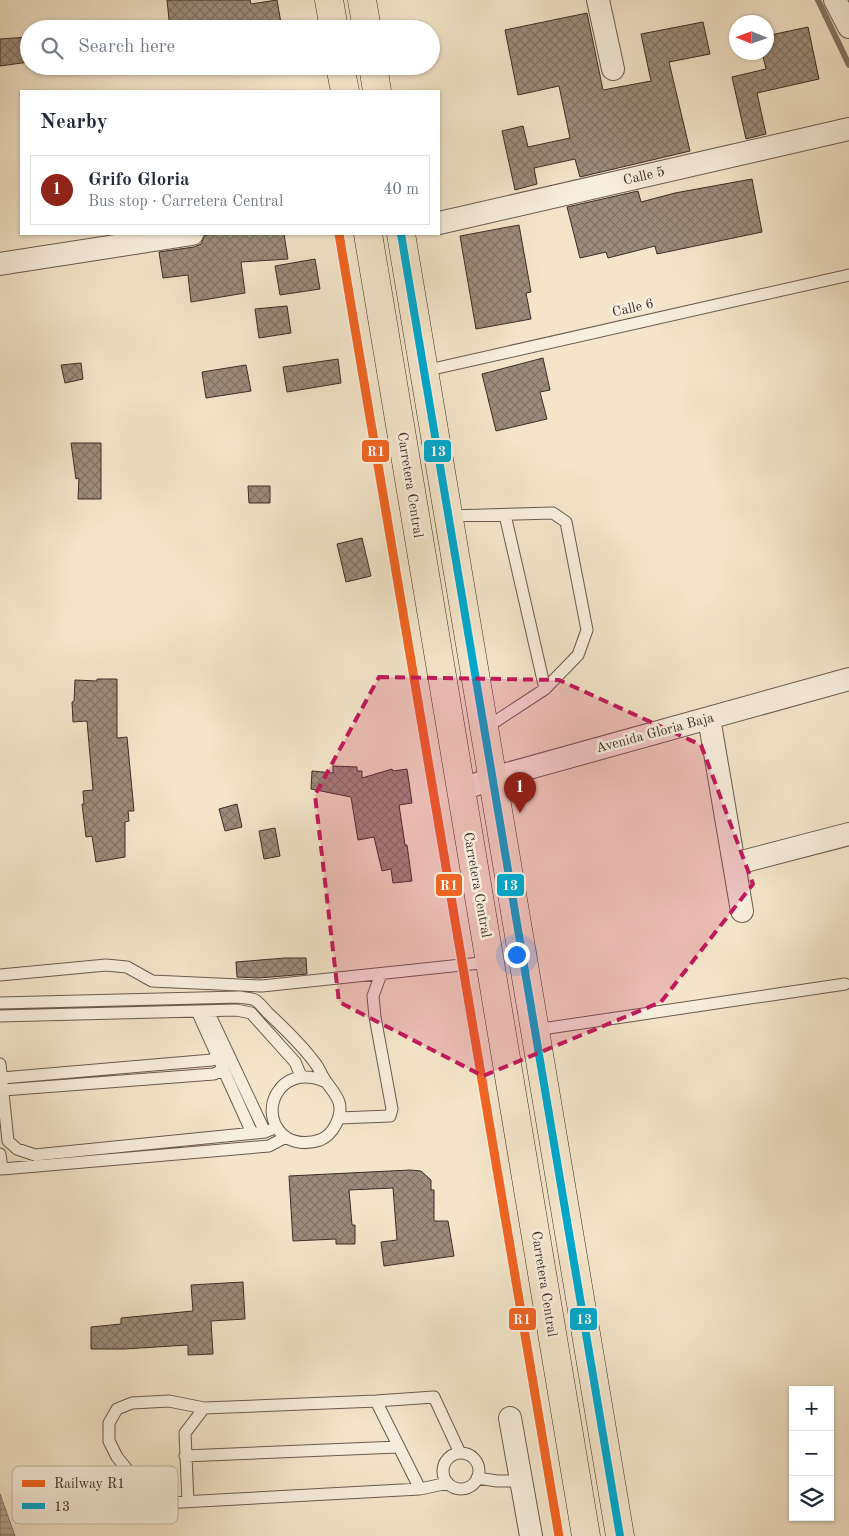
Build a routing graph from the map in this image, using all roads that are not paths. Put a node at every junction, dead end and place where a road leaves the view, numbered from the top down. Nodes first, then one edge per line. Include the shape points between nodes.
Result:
1 (329, 0) edge
2 (362, 0) edge
3 (598, 0) edge
4 (835, 0) edge
5 (332, 20) edge
6 (365, 20) edge
7 (849, 27) edge
8 (613, 69) dead end
9 (342, 75) edge
10 (374, 75) edge
11 (345, 90) edge
12 (377, 90) edge
13 (849, 129) edge
14 (440, 223) edge
15 (186, 235) edge
16 (368, 235) edge
17 (401, 235) edge
18 (0, 264) edge
19 (849, 275) edge
20 (424, 371) junction
21 (505, 515) junction
22 (448, 516) junction
23 (849, 679) edge
24 (545, 689) junction
25 (709, 718) junction
26 (484, 729) junction
27 (492, 778) junction
28 (461, 790) junction
29 (849, 834) edge
30 (734, 864) junction
31 (742, 911) dead end
32 (490, 962) junction
33 (381, 974) junction
34 (0, 976) edge
35 (845, 984) dead end
36 (0, 1003) edge
37 (202, 1011) junction
38 (0, 1016) edge
39 (535, 1030) junction
40 (216, 1055) junction
41 (0, 1064) edge
42 (223, 1070) junction
43 (301, 1076) junction
44 (2, 1078) junction
45 (326, 1082) junction
46 (3, 1090) junction
47 (339, 1118) junction
48 (277, 1127) junction
49 (265, 1132) junction
50 (252, 1133) junction
51 (286, 1137) junction
52 (0, 1154) edge
53 (376, 1401) junction
54 (204, 1408) junction
55 (510, 1418) dead end
56 (398, 1447) junction
57 (460, 1453) junction
58 (186, 1456) junction
59 (124, 1466) edge
60 (477, 1478) junction
61 (521, 1481) junction
62 (448, 1484) junction
63 (420, 1489) junction
64 (178, 1502) edge
65 (188, 1502) junction
66 (531, 1536) edge
67 (586, 1536) edge
68 (620, 1536) edge

1 - 5 highway
2 - 6 highway
3 - 8 street
4 - 7 street
9 - 11 highway
10 - 12 highway
13 - 14 street, Calle 5
15 - 18 street
16 - 28 highway, Carretera Central
17 - 20 highway
19 - 20 lane, Calle 6
20 - 22 highway
21 - 22 lane
21 - 24 lane
21 - 24 lane via 553,513 566,522 587,630 578,655
22 - 26 highway
23 - 25 street, Avenida Gloria Baja
24 - 26 lane
25 - 27 street, Avenida Gloria Baja
25 - 30 street
26 - 27 highway
27 - 28 street, Avenida Gloria Baja
27 - 39 highway
28 - 32 highway, Carretera Central
29 - 30 street
30 - 31 street
32 - 33 lane
32 - 67 highway, Carretera Central
33 - 34 lane via 262,986 152,980 127,967 106,965
33 - 47 lane via 373,996 392,1109 390,1116
35 - 39 lane
36 - 45 lane via 239,997 254,1000 316,1063
37 - 38 lane
37 - 40 lane
37 - 43 lane via 251,1013 295,1062
37 - 49 lane
39 - 68 highway
40 - 42 lane
40 - 44 lane via 212,1060
41 - 44 lane
42 - 46 lane via 214,1074
42 - 50 lane
43 - 45 lane
43 - 48 lane via 289,1080 273,1101
44 - 46 lane
45 - 47 lane via 340,1105
46 - 50 lane via 8,1141 17,1149 35,1154
47 - 51 lane via 324,1139 311,1144 298,1143
48 - 49 lane
48 - 51 lane
49 - 50 lane
51 - 52 lane via 269,1146 2,1169
53 - 54 lane
53 - 56 lane
53 - 57 lane via 434,1397
54 - 58 lane via 186,1433
54 - 59 lane via 169,1401 132,1403 117,1409 109,1424 109,1441
55 - 61 street
56 - 58 lane
56 - 63 lane
57 - 60 lane via 467,1454 477,1464
57 - 62 lane via 453,1455 444,1465 444,1478
58 - 65 lane
60 - 61 lane
60 - 62 lane via 468,1488 454,1488
61 - 66 street
62 - 63 lane
63 - 65 lane
64 - 65 lane

